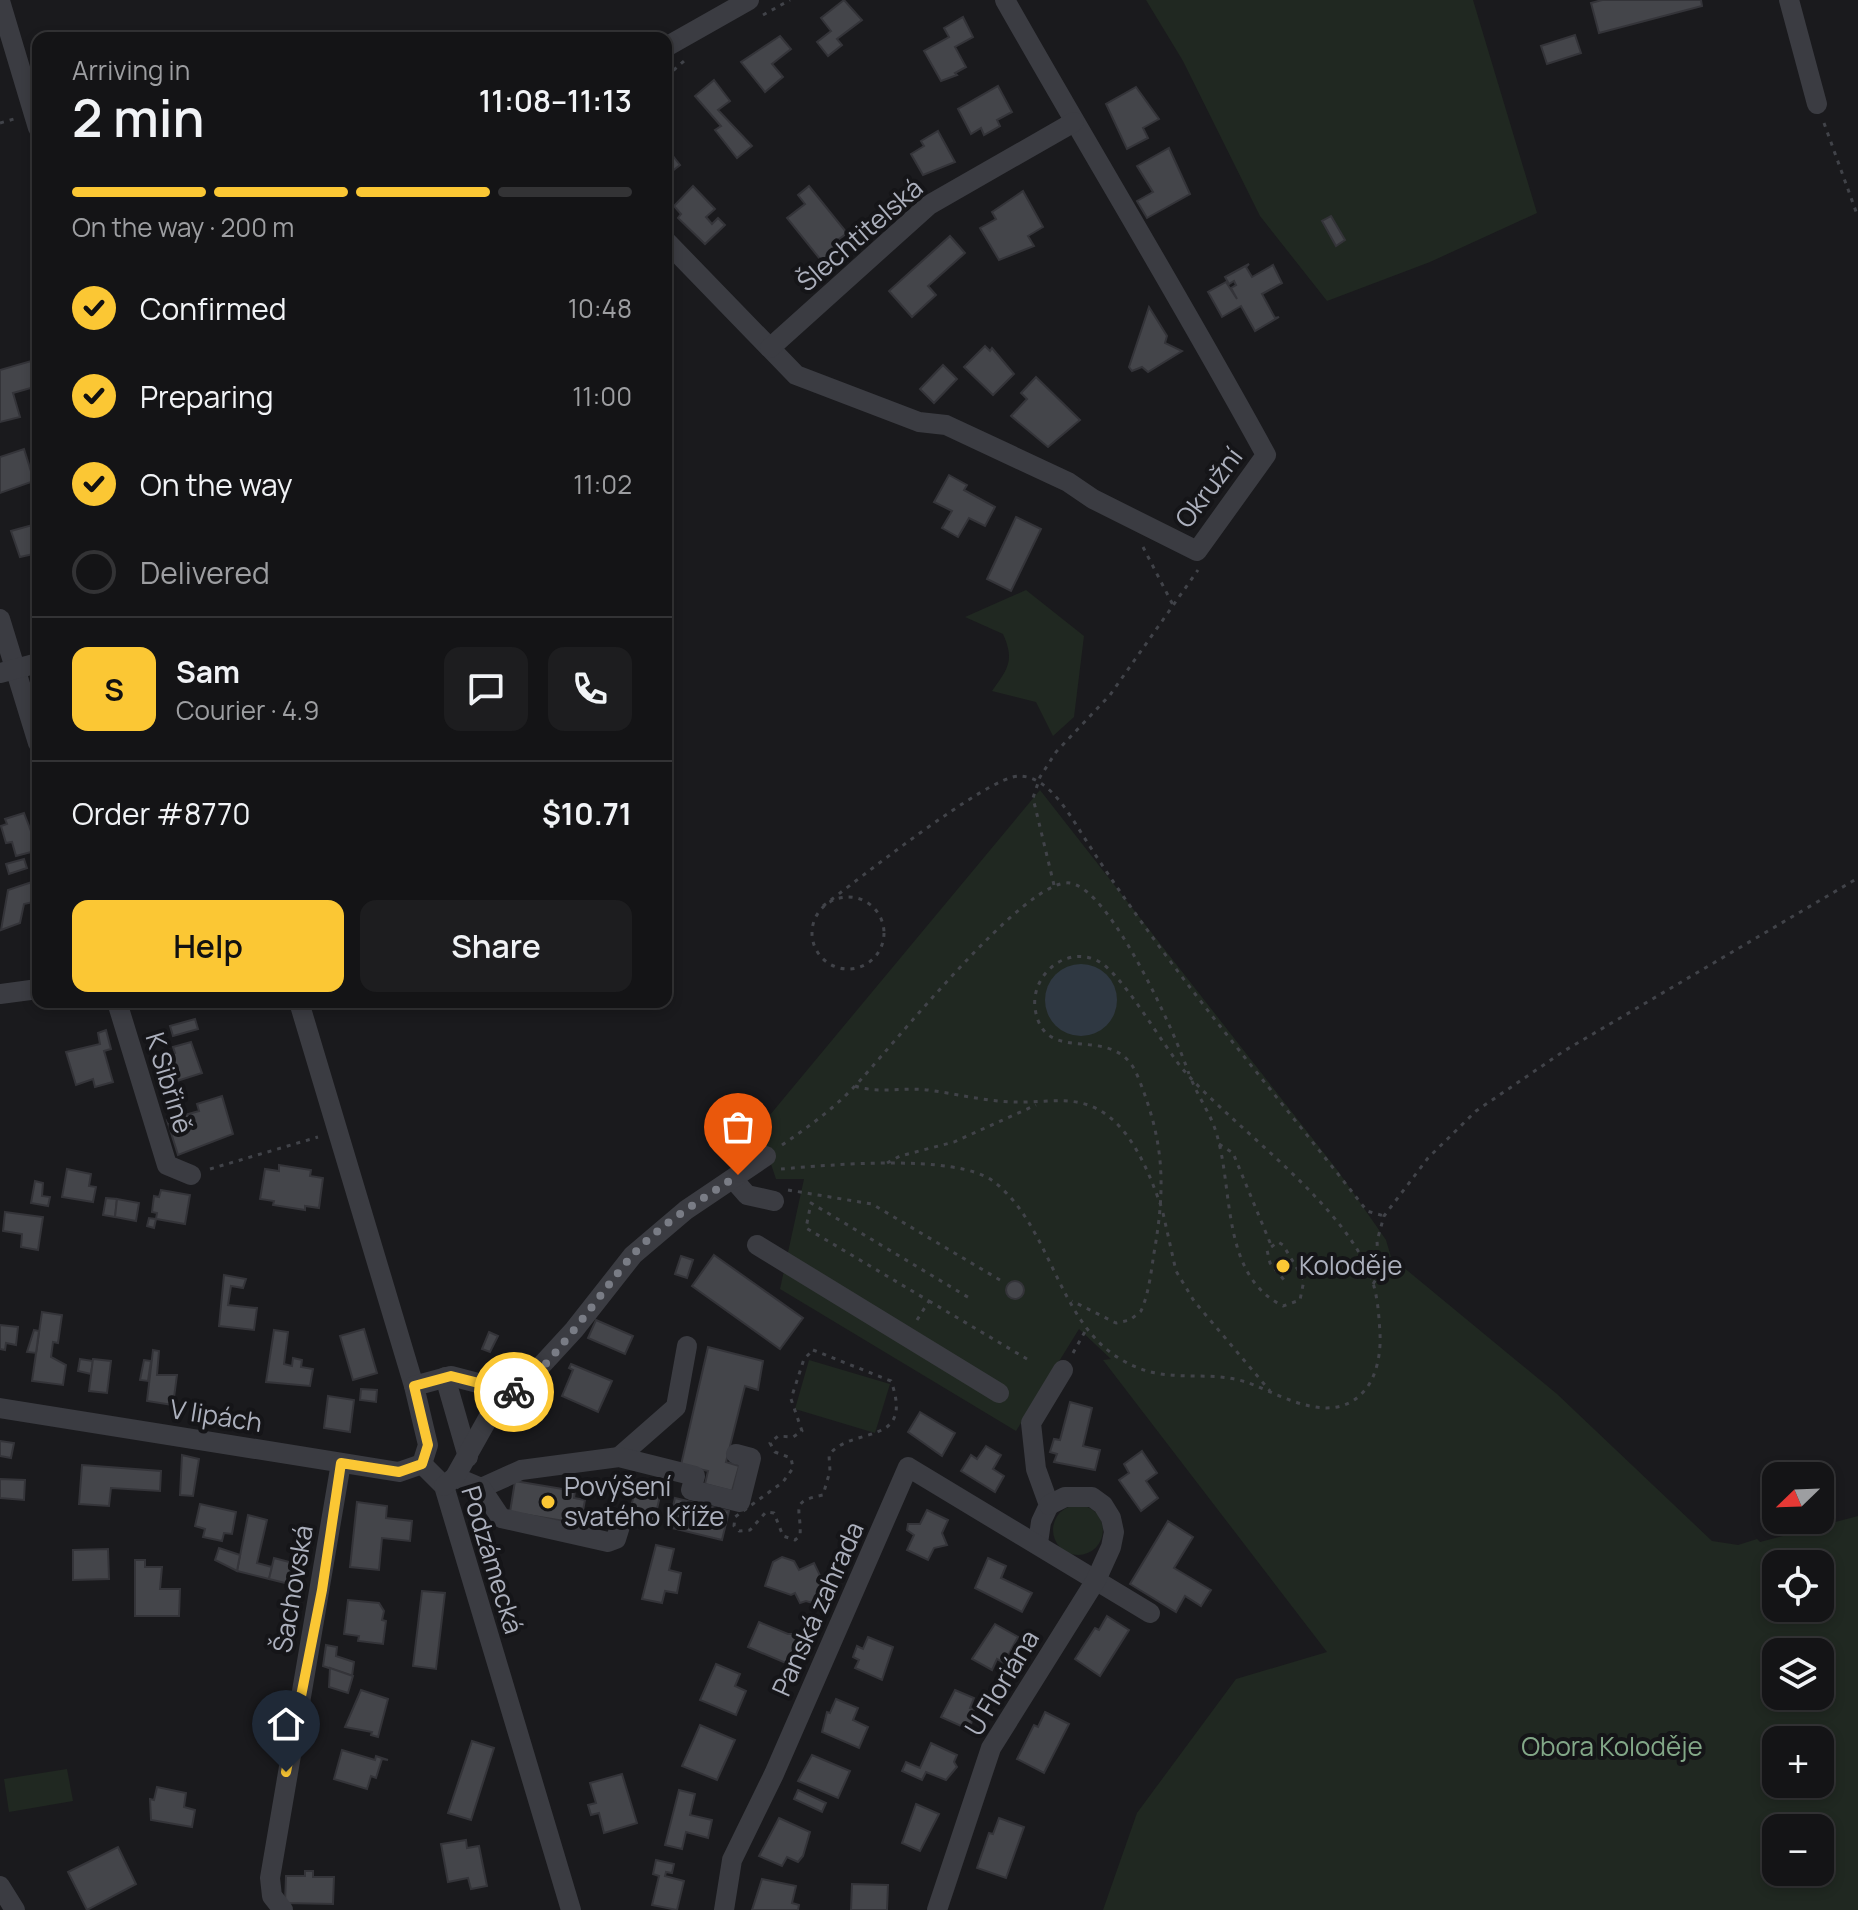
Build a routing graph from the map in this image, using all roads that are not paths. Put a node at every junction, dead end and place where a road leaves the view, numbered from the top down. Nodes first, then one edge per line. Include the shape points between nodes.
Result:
1 (749, 0) edge
2 (1005, 0) edge
3 (1789, 0) edge
4 (0, 1) edge
5 (672, 44) edge
6 (1817, 104) road end
7 (32, 108) edge
8 (1074, 122) junction
9 (672, 247) edge
10 (770, 348) junction
11 (0, 619) edge
12 (32, 665) edge
13 (8, 672) edge
14 (32, 729) edge
15 (32, 990) edge
16 (0, 994) edge
17 (119, 1008) edge
18 (301, 1008) edge
19 (768, 1163) road end
20 (191, 1175) road end
21 (733, 1179) junction
22 (774, 1201) dead end
23 (757, 1245) dead end
24 (687, 1346) dead end
25 (1063, 1370) road end
26 (445, 1377) junction
27 (414, 1386) junction
28 (516, 1393) junction
29 (999, 1393) dead end
30 (0, 1408) edge
31 (736, 1454) dead end
32 (468, 1457) junction
33 (619, 1457) junction
34 (341, 1463) junction
35 (422, 1464) junction
36 (449, 1482) junction
37 (481, 1488) junction
38 (1049, 1505) junction
39 (621, 1523) dead end
40 (1038, 1543) junction
41 (1096, 1580) junction
42 (1150, 1613) dead end
43 (0, 1886) edge
44 (15, 1910) edge
45 (283, 1910) edge
46 (571, 1910) edge
47 (724, 1910) edge
48 (937, 1910) edge

1 - 5 street
2 - 8 street, Okružní
3 - 6 street
4 - 7 street
8 - 10 street, Šlechtitelská via 929,205
8 - 10 street, Okružní via 1266,455 1197,551 1136,525 1068,482 946,425 919,422 796,375
9 - 10 street, Okružní
11 - 13 street
12 - 13 street
13 - 14 street
15 - 16 street
17 - 20 street, K Sibřině via 167,1165
18 - 27 street
19 - 21 street
21 - 22 street via 747,1195
21 - 28 street via 633,1255
23 - 29 street
24 - 33 street via 676,1407
25 - 38 street via 1031,1423 1036,1469
26 - 27 street
26 - 28 street
26 - 32 street
27 - 35 street via 428,1445
28 - 32 street via 491,1413
30 - 34 street, V lipách
31 - 33 street via 751,1458 740,1502 691,1490 695,1476
32 - 36 street
33 - 37 street via 521,1470
34 - 35 street, V lipách via 399,1472
34 - 45 street, Šachovská via 270,1878 272,1896
35 - 36 street, Podzámecká
36 - 37 street
36 - 46 street, Podzámecká
37 - 39 street via 501,1518 608,1542 616,1539
38 - 40 street
38 - 41 street via 1079,1495 1103,1505 1114,1532
40 - 41 street, Panská zahrada
40 - 47 street, Panská zahrada via 908,1467 732,1860
41 - 42 street, Panská zahrada
41 - 48 street, U Floriána via 991,1748
43 - 44 street

